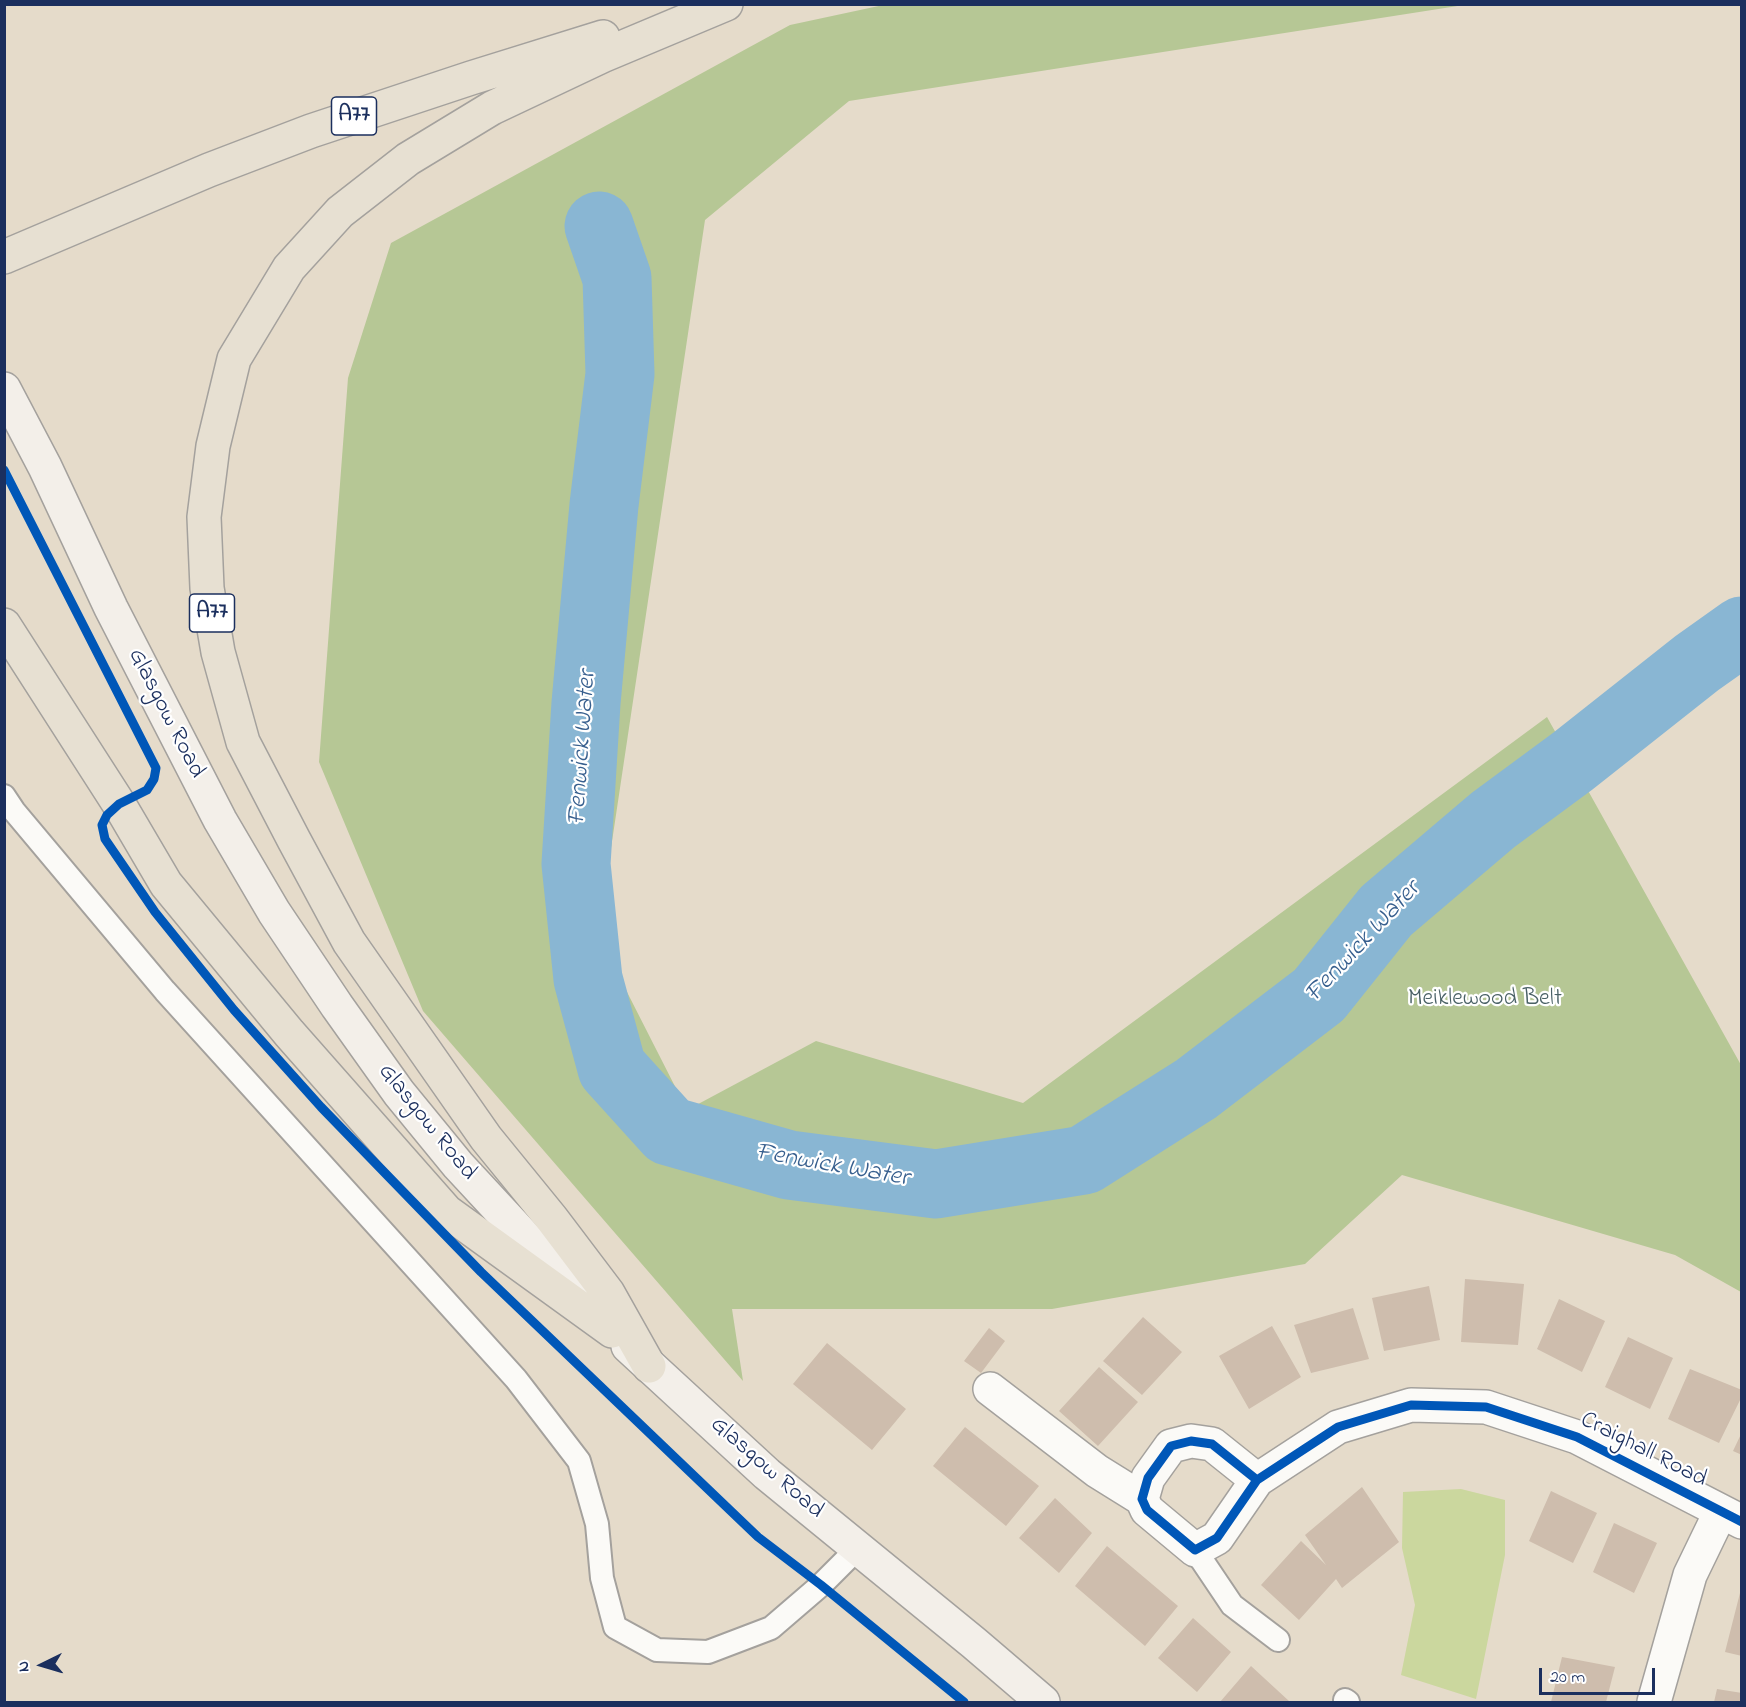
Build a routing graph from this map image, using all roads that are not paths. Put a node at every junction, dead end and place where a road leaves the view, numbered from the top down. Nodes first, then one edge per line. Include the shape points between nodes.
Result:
1 (721, 6) edge
2 (4, 257) edge
3 (4, 389) edge
4 (4, 625) edge
5 (4, 796) edge
6 (612, 1331) junction
7 (649, 1366) junction
8 (990, 1389) dead end
9 (1257, 1480) junction
10 (1142, 1499) junction
11 (1731, 1517) edge
12 (859, 1548) junction
13 (1195, 1550) junction
14 (1278, 1640) dead end
15 (1043, 1702) edge
16 (1654, 1702) edge

1 - 2 highway, A77 via 585,43 311,131
1 - 7 highway, A77 via 492,108 408,159 340,212 289,268 234,359 213,446 204,516 207,588 218,652 243,742 294,840 349,942 486,1138 608,1293
3 - 6 main road, Glasgow Road via 220,820 274,912 399,1093 458,1165
4 - 6 highway via 166,884 297,1042 446,1211
5 - 12 lane via 165,991 516,1379 579,1461 597,1524 602,1578 615,1627 657,1650 708,1652 771,1628
6 - 7 main road, Glasgow Road
7 - 12 main road, Glasgow Road via 767,1474
8 - 10 street via 1097,1471
9 - 10 street via 1212,1444 1191,1441 1171,1446 1148,1478
9 - 11 street, Craighall Road via 1338,1427 1411,1405 1486,1407 1577,1437
9 - 13 street, Craighall Road via 1217,1538
10 - 13 street via 1147,1510
11 - 16 street via 1690,1575
12 - 15 main road, Glasgow Road
13 - 14 lane via 1232,1605

